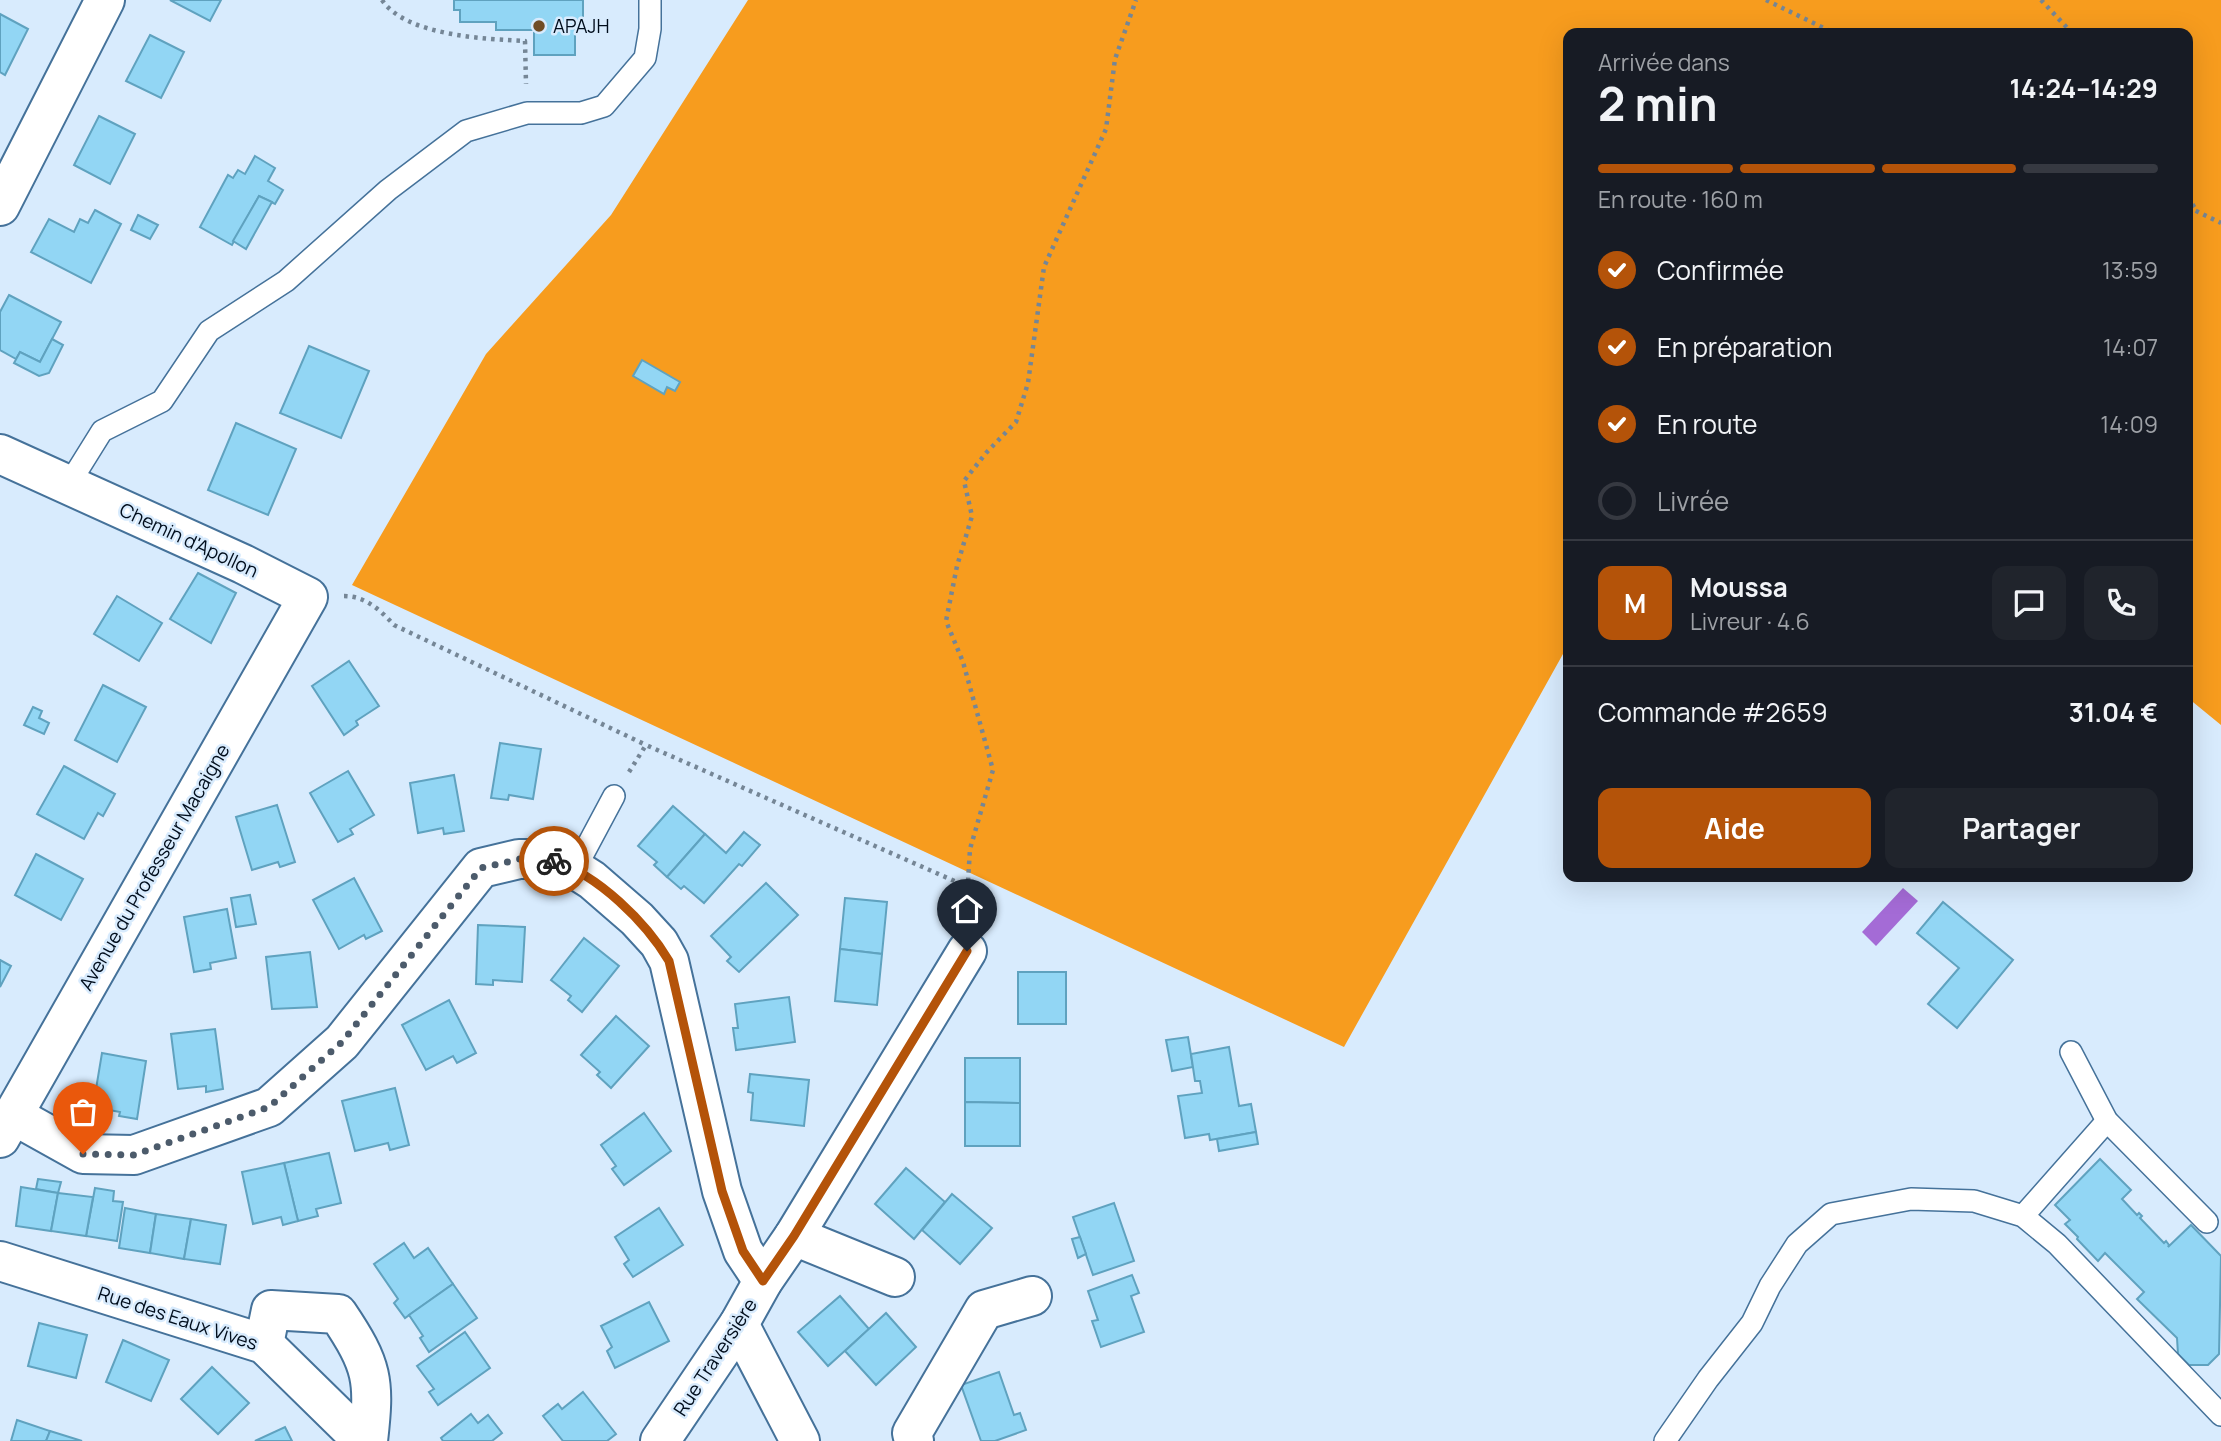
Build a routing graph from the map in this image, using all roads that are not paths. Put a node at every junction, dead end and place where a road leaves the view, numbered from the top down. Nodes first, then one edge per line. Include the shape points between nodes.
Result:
1 (105, 0) edge
2 (650, 0) edge
3 (0, 206) edge
4 (0, 454) edge
5 (69, 484) junction
6 (308, 597) joint
7 (614, 796) road end
8 (575, 869) junction
9 (967, 951) dead end
10 (2071, 1052) dead end
11 (2107, 1121) junction
12 (6, 1126) edge
13 (2023, 1216) junction
14 (2207, 1222) dead end
15 (794, 1236) junction
16 (0, 1261) edge
17 (895, 1277) dead end
18 (763, 1281) junction
19 (1032, 1296) dead end
20 (739, 1324) junction
21 (264, 1344) junction
22 (2221, 1415) edge
23 (366, 1441) edge
24 (660, 1441) edge
25 (800, 1441) edge
26 (914, 1441) edge
27 (1665, 1441) edge

1 - 3 street
2 - 5 lane via 645,58 604,106 581,113 527,113 466,131 388,190 286,281 209,331 162,401 102,431
4 - 5 street, Chemin d'Apollon
5 - 6 street, Chemin d'Apollon
6 - 12 street, Avenue du Professeur Macaigne
7 - 8 lane
8 - 12 street via 548,859 520,859 481,868 342,1042 269,1107 134,1155 83,1154
8 - 18 street via 637,919 669,961 722,1191 743,1251
9 - 15 street, Rue Traversière
10 - 11 lane
11 - 13 lane
11 - 14 lane
13 - 22 lane via 2057,1244
13 - 27 lane via 1974,1201 1912,1199 1831,1214 1797,1244 1752,1323
15 - 17 street
15 - 18 street, Rue Traversière
16 - 21 street, Rue des Eaux Vives
18 - 20 street, Rue Traversière
19 - 26 street via 984,1310 912,1433
20 - 24 street, Rue Traversière
20 - 25 street
21 - 23 street, Rue des Eaux Vives
21 - 23 street via 271,1310 338,1314 363,1350 373,1392

